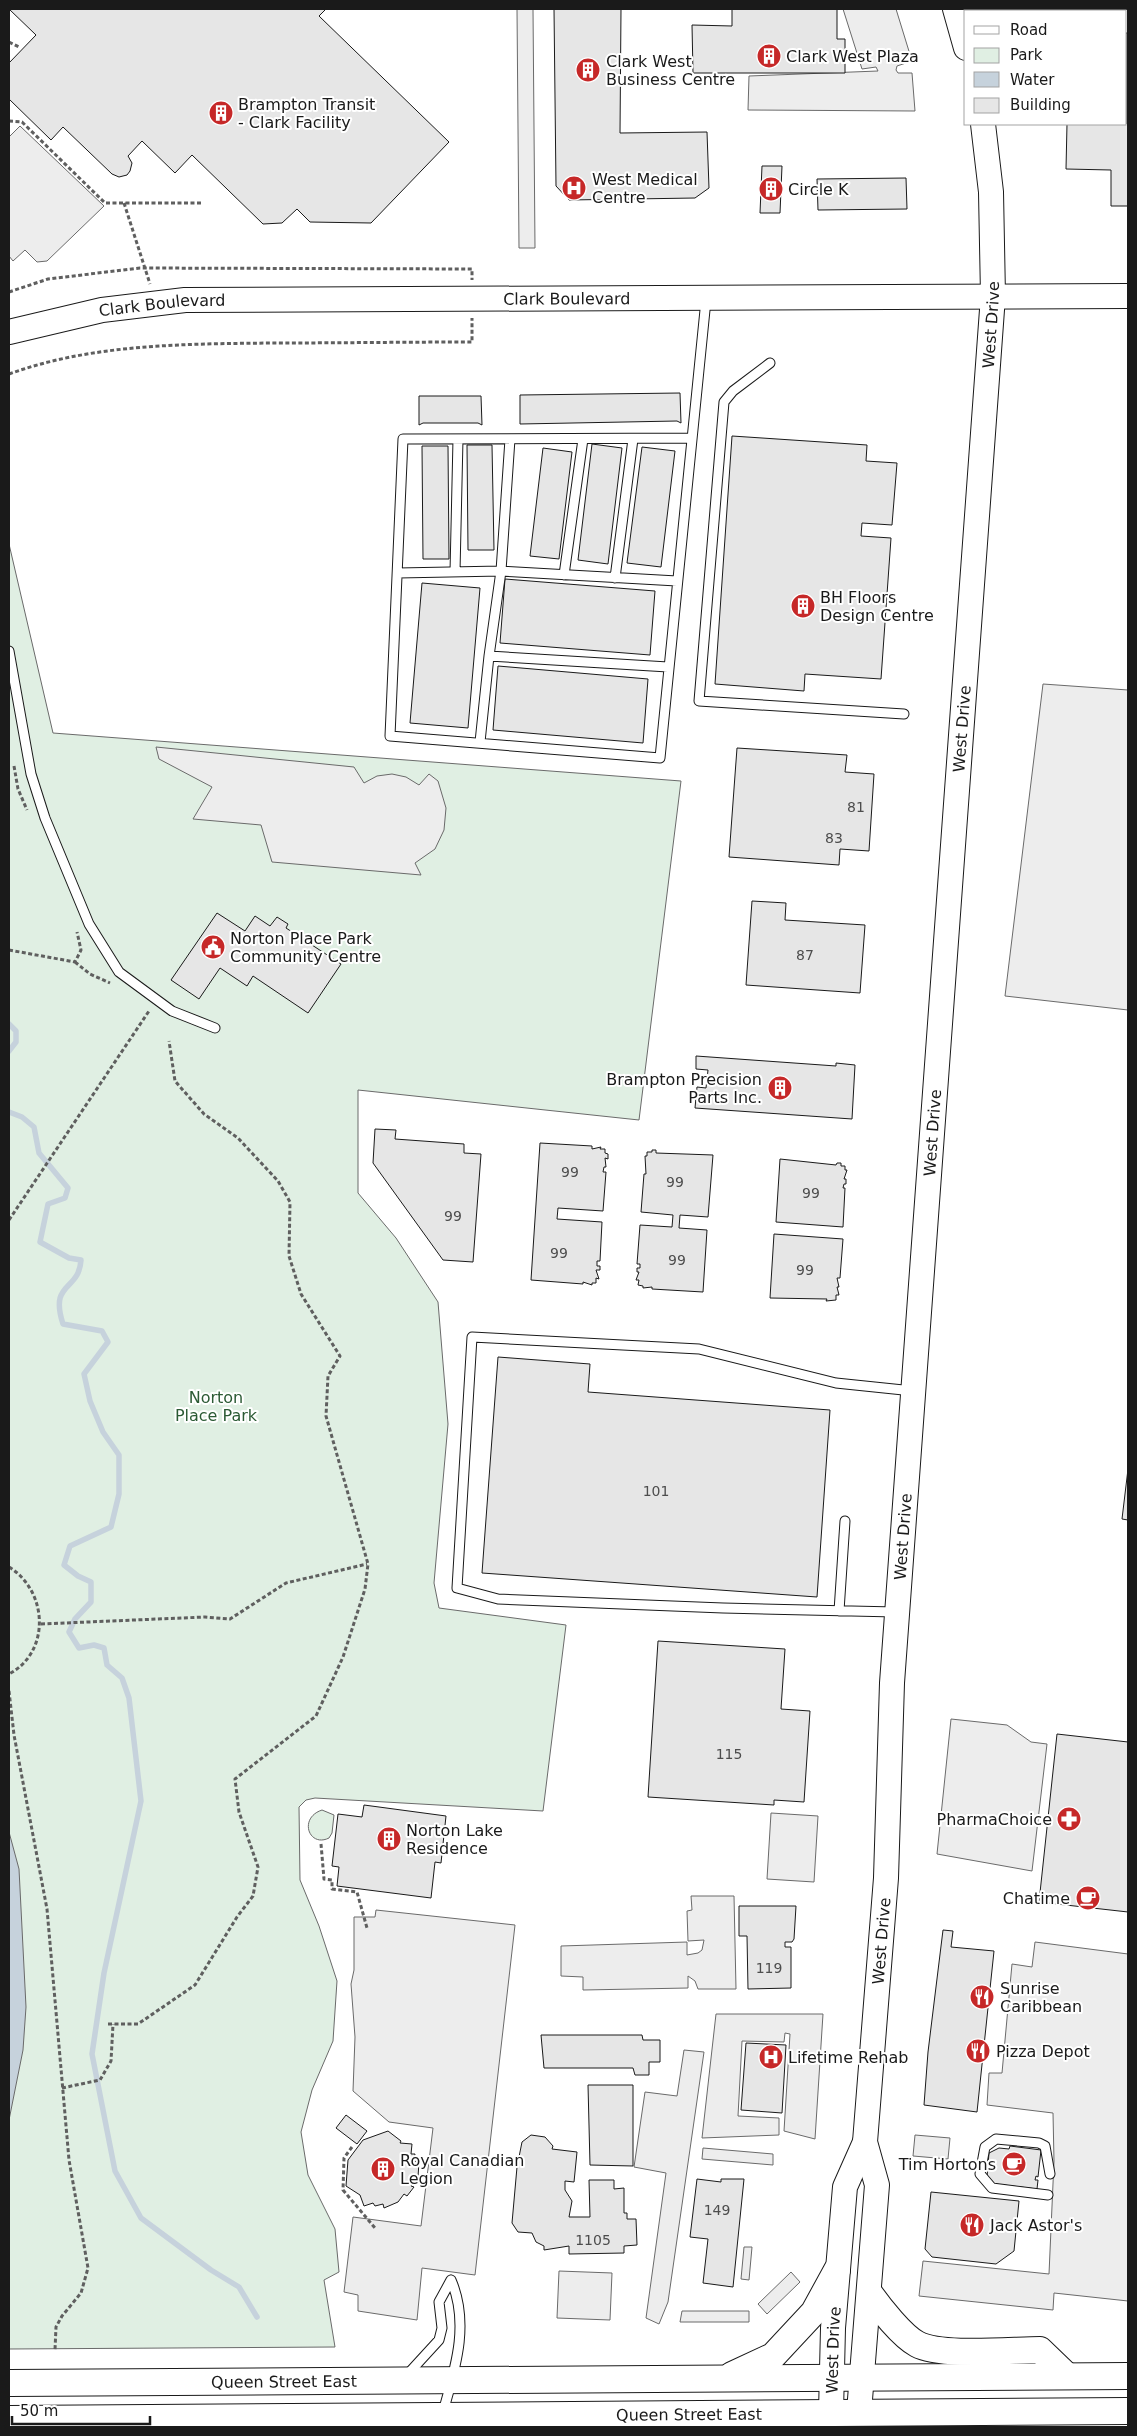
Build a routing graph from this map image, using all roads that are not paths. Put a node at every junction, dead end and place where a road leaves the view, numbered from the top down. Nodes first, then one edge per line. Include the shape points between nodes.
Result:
1 (955, 9) edge
2 (964, 41) edge
3 (983, 125) edge
4 (993, 296) junction
5 (1128, 296) edge
6 (707, 297) junction
7 (9, 332) edge
8 (770, 363) dead end
9 (691, 438) junction
10 (458, 439) junction
11 (510, 439) junction
12 (583, 439) junction
13 (633, 439) junction
14 (500, 571) junction
15 (455, 572) junction
16 (398, 573) junction
17 (564, 575) junction
18 (615, 578) junction
19 (677, 581) junction
20 (9, 652) edge
21 (489, 656) junction
22 (668, 667) junction
23 (904, 714) dead end
24 (480, 742) junction
25 (215, 1028) dead end
26 (914, 1391) junction
27 (845, 1521) dead end
28 (839, 1611) junction
29 (898, 1612) junction
30 (865, 2142) junction
31 (1050, 2174) dead end
32 (1048, 2195) dead end
33 (837, 2270) junction
34 (870, 2294) junction
35 (1067, 2376) junction
36 (1128, 2376) edge
37 (863, 2377) junction
38 (724, 2378) junction
39 (832, 2378) junction
40 (401, 2381) junction
41 (452, 2381) junction
42 (9, 2383) edge
43 (1000, 2411) junction
44 (1128, 2411) edge
45 (831, 2412) junction
46 (859, 2412) junction
47 (442, 2415) junction
48 (9, 2419) edge
49 (567, 2420) edge
50 (938, 2427) edge

1 - 2 street
3 - 4 street, West Drive via 991,192
4 - 5 street, Clark Boulevard
4 - 6 street, Clark Boulevard
4 - 26 street, West Drive
6 - 7 street, Clark Boulevard via 185,300 102,310
6 - 9 lane
8 - 23 lane via 733,391 724,402 699,701
9 - 13 lane
9 - 19 lane
10 - 11 lane
10 - 15 lane
10 - 16 lane via 404,439
11 - 12 lane
11 - 14 lane
12 - 13 lane
12 - 17 lane
13 - 18 lane
14 - 15 lane
14 - 17 lane
14 - 21 lane
15 - 16 lane
16 - 24 lane via 390,736
17 - 18 lane
18 - 19 lane
19 - 22 lane
20 - 25 lane via 31,774 45,818 89,924 119,972 172,1011
21 - 22 lane
21 - 24 lane
22 - 24 lane via 660,758
26 - 28 lane via 836,1383 699,1349 472,1336 457,1588 498,1599
26 - 29 street, West Drive
27 - 28 lane
28 - 29 lane
29 - 30 street, West Drive via 892,1683 886,1878
30 - 33 street, West Drive via 845,2187
30 - 34 street, West Drive via 877,2186
31 - 32 lane via 1045,2146 1040,2143 996,2139 985,2147 980,2174 992,2188
33 - 38 main road via 824,2299 773,2356
33 - 39 street, West Drive
34 - 35 main road via 916,2344 938,2349 1040,2350
34 - 37 street, West Drive
35 - 36 main road, Queen Street East
35 - 37 main road, Queen Street East
37 - 39 main road, Queen Street East
37 - 46 street, West Drive
38 - 39 main road, Queen Street East
38 - 41 main road, Queen Street East
39 - 45 street, West Drive
40 - 41 main road, Queen Street East
40 - 41 lane via 439,2340 442,2328 439,2302 451,2280 457,2293 461,2346
40 - 42 main road, Queen Street East
41 - 47 lane
43 - 44 main road, Queen Street East
43 - 46 main road, Queen Street East
43 - 50 main road
45 - 46 main road, Queen Street East
45 - 49 main road, Queen Street East
47 - 48 main road, Queen Street East
47 - 49 main road, Queen Street East

